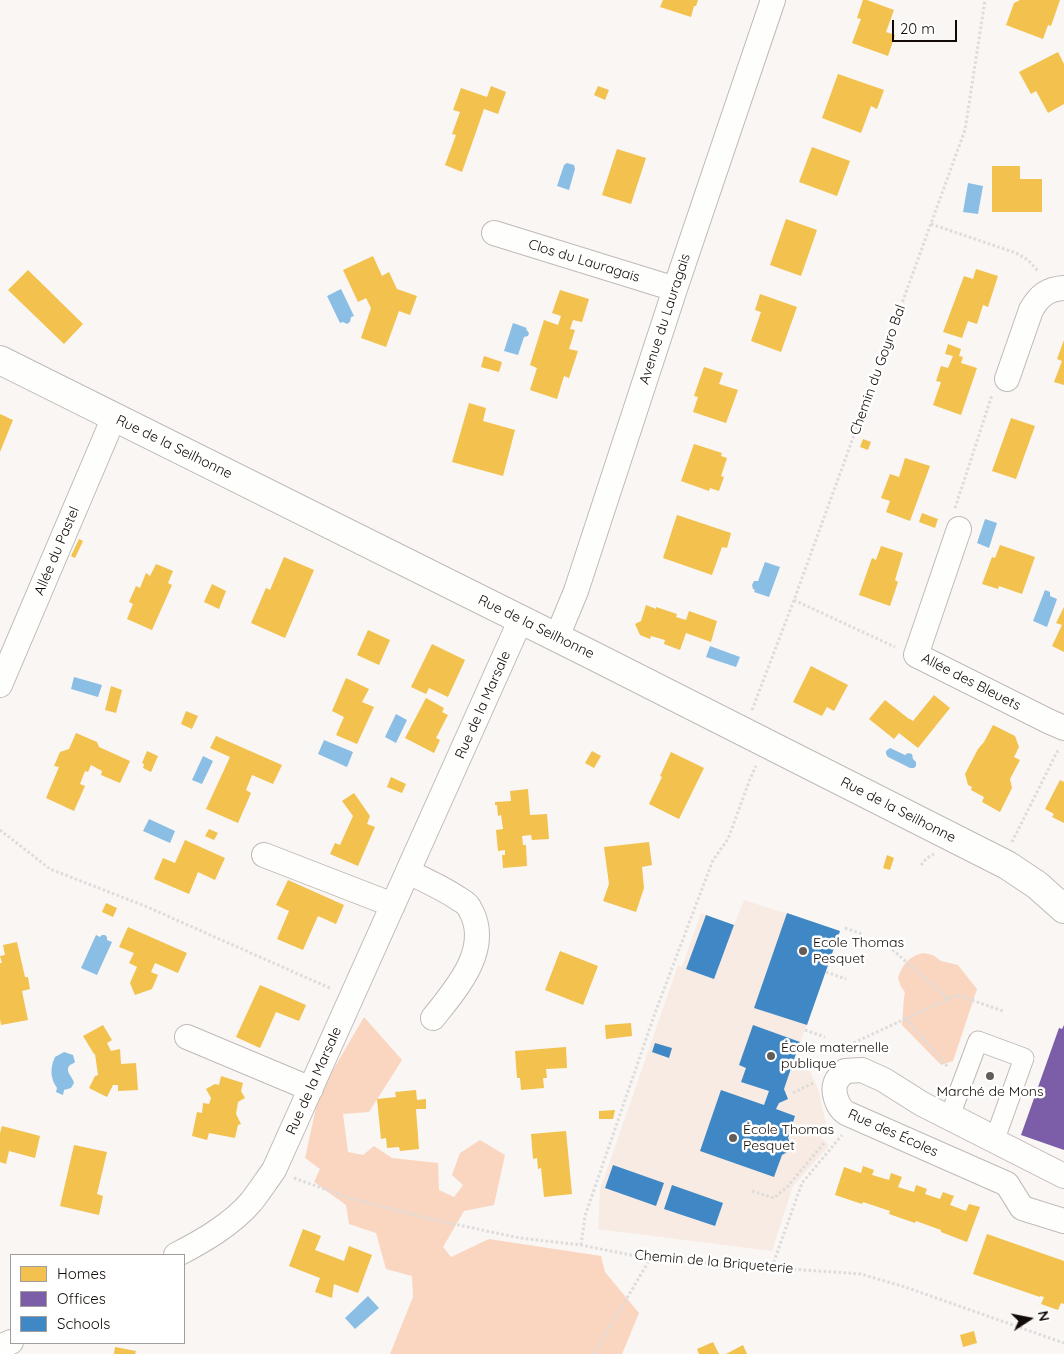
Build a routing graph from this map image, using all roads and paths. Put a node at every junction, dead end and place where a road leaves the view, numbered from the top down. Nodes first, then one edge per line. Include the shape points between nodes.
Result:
1 (773, 0) edge
2 (986, 0) edge
3 (931, 224) junction
4 (494, 233) dead end
5 (675, 289) junction
6 (1057, 289) edge
7 (0, 360) edge
8 (1006, 379) joint
9 (114, 417) junction
10 (959, 529) joint
11 (794, 600) junction
12 (521, 620) junction
13 (557, 637) junction
14 (916, 654) junction
15 (0, 685) edge
16 (1064, 728) edge
17 (756, 738) junction
18 (1064, 747) edge
19 (0, 830) edge
20 (1003, 839) dead end
21 (936, 853) dead end
22 (264, 855) dead end
23 (921, 865) dead end
24 (408, 872) junction
25 (393, 905) junction
26 (1064, 908) edge
27 (845, 928) dead end
28 (862, 934) dead end
29 (885, 943) dead end
30 (826, 972) dead end
31 (846, 979) dead end
32 (352, 998) junction
33 (948, 999) junction
34 (1003, 1010) dead end
35 (433, 1018) dead end
36 (906, 1018) junction
37 (805, 1030) dead end
38 (187, 1037) dead end
39 (825, 1037) dead end
40 (849, 1045) dead end
41 (966, 1074) junction
42 (311, 1089) junction
43 (857, 1118) junction
44 (825, 1142) dead end
45 (274, 1170) junction
46 (1064, 1176) edge
47 (752, 1191) dead end
48 (1064, 1221) edge
49 (581, 1245) junction
50 (178, 1254) edge
51 (650, 1259) junction
52 (772, 1267) junction
53 (1064, 1343) edge
54 (594, 1354) edge

1 - 5 street, Avenue du Lauragais
2 - 3 path, Chemin du Goyro Bal via 965,130
3 - 6 path via 1016,253 1028,260
3 - 11 path, Chemin du Goyro Bal
4 - 5 street, Clos du Lauragais
5 - 13 street, Avenue du Lauragais via 576,591
6 - 8 street via 1036,300
7 - 9 street, Rue de la Seilhonne
8 - 10 path via 998,376 949,524
9 - 12 street, Rue de la Seilhonne
9 - 15 street, Allée du Pastel
10 - 14 street, Allée des Bleuets
11 - 14 path via 887,644
11 - 17 path, Chemin du Goyro Bal
12 - 13 street, Rue de la Seilhonne
12 - 24 street, Rue de la Marsale
13 - 17 street, Rue de la Seilhonne
14 - 16 street, Allée des Bleuets
17 - 26 street, Rue de la Seilhonne via 1007,864
17 - 49 path, Chemin du Goyro Bal via 750,779 728,839 713,860 655,1013 585,1216
18 - 20 path via 1057,752 1012,842
19 - 32 path via 50,869 145,906
21 - 23 path
22 - 25 street
24 - 25 street, Rue de la Marsale
24 - 35 street via 468,905 475,920 478,938 466,974
25 - 32 street, Rue de la Marsale
27 - 28 path
29 - 33 path
30 - 31 path
32 - 42 street, Rue de la Marsale
33 - 34 path via 957,995
33 - 36 path
36 - 40 path
36 - 41 path via 947,1067
37 - 39 path
38 - 42 street
41 - 41 street via 951,1113 996,1136 1024,1058 978,1041
42 - 45 street, Rue de la Marsale
43 - 46 street, Rue des Écoles via 840,1109 836,1101 835,1082 845,1071 862,1070 884,1080 922,1104
43 - 48 street, Rue des Écoles via 1007,1184 1022,1208
43 - 52 path via 802,1183
44 - 47 path via 774,1198
45 - 49 path, Chemin de la Briqueterie via 349,1198 435,1220 520,1238
45 - 50 street, Rue de la Marsale via 250,1203 229,1222
49 - 51 path, Chemin de la Briqueterie
51 - 52 path, Chemin de la Briqueterie
51 - 54 path
52 - 53 path, Chemin de la Briqueterie via 861,1274

